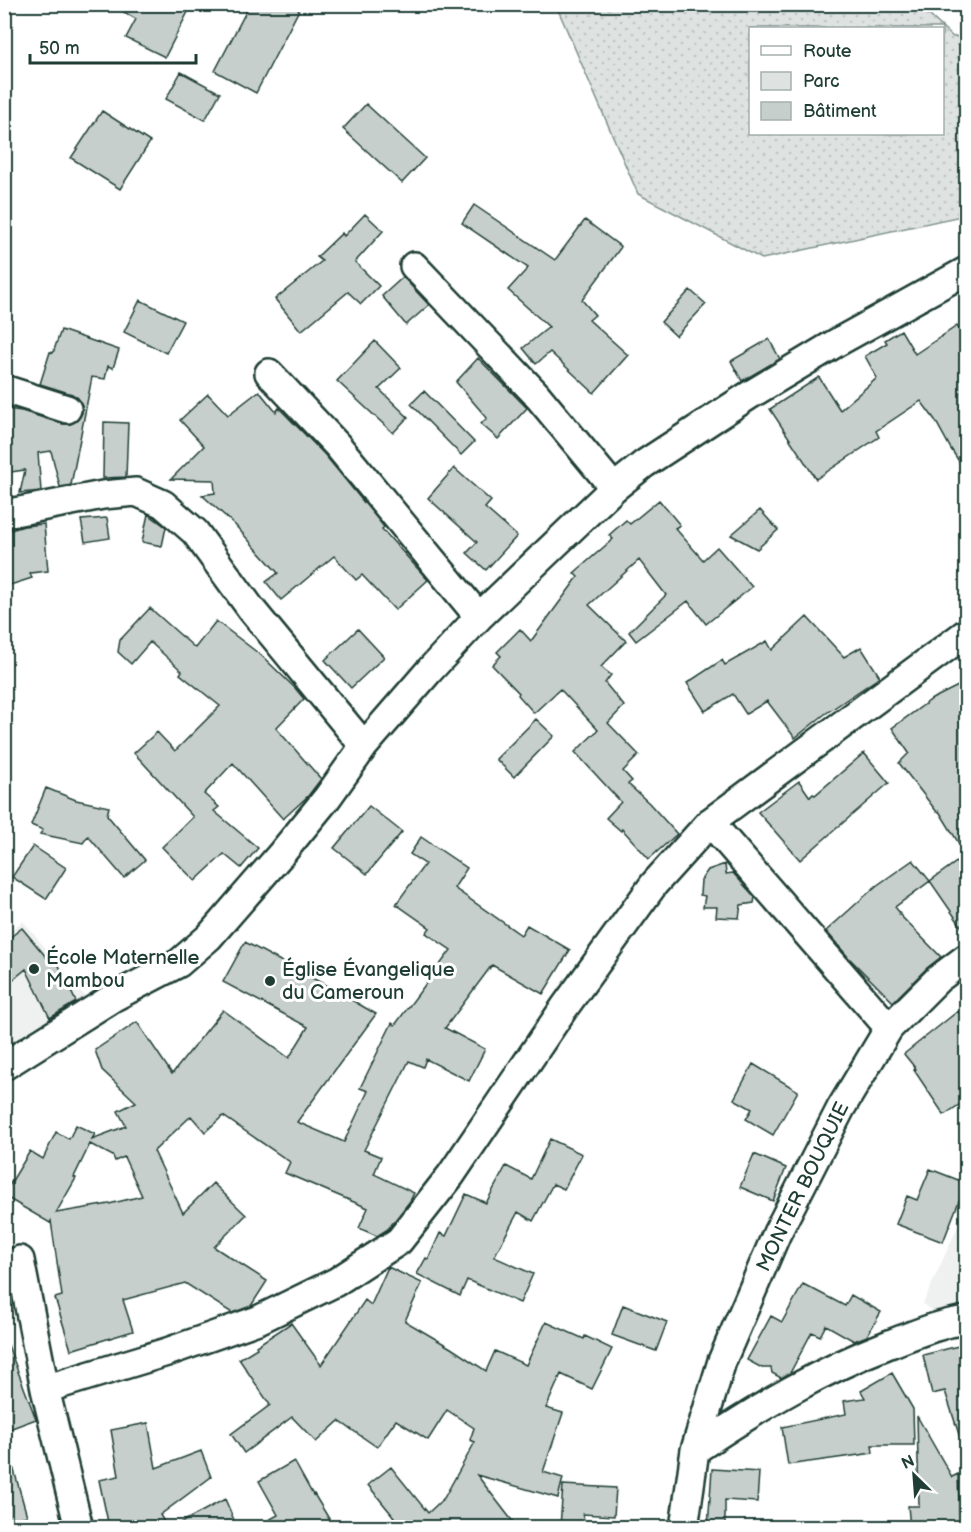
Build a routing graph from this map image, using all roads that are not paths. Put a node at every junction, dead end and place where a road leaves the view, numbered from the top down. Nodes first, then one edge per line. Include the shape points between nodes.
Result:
1 (414, 266) dead end
2 (966, 271) edge
3 (269, 373) dead end
4 (4, 389) edge
5 (67, 409) dead end
6 (614, 488) junction
7 (4, 514) edge
8 (479, 617) junction
9 (966, 633) edge
10 (364, 746) junction
11 (710, 822) junction
12 (966, 958) edge
13 (889, 1028) junction
14 (4, 1066) edge
15 (20, 1260) dead end
16 (966, 1320) edge
17 (45, 1389) junction
18 (695, 1450) junction
19 (80, 1527) edge
20 (684, 1527) edge

1 - 6 street via 536,394
2 - 6 street via 748,396
3 - 8 street via 344,453
4 - 5 street
6 - 8 street
7 - 10 street via 136,492 163,504 195,532 252,610
8 - 10 street
9 - 11 street
10 - 14 street via 327,798 209,937 179,963 114,997
11 - 13 street
11 - 17 street via 654,884 451,1175 399,1241 336,1282 258,1320
12 - 13 street, MONTER BOUQUIE via 938,979
13 - 18 street, MONTER BOUQUIE via 841,1108 777,1233 722,1361
15 - 17 street
16 - 18 street via 940,1324 812,1377
17 - 19 street
18 - 20 street, MONTER BOUQUIE

